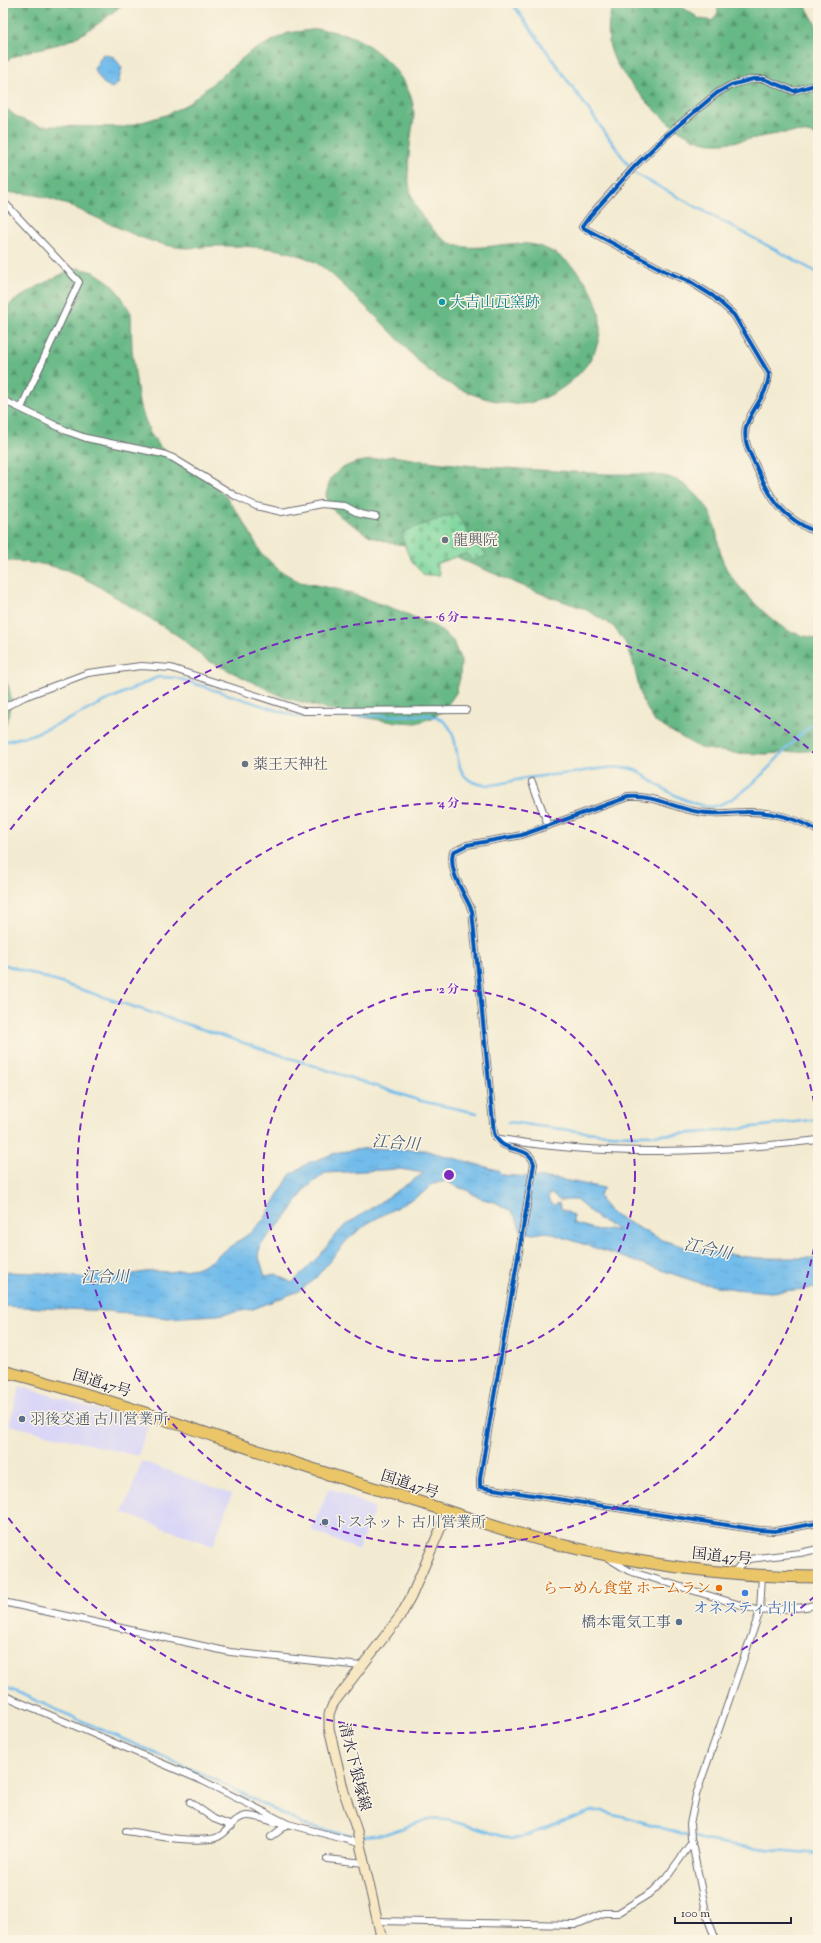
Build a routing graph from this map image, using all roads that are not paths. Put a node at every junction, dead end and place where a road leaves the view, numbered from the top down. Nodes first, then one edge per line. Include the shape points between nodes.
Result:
1 (818, 84) edge
2 (3, 200) edge
3 (3, 400) edge
4 (20, 408) junction
5 (376, 517) dead end
6 (818, 532) edge
7 (3, 708) edge
8 (466, 710) dead end
9 (532, 782) dead end
10 (548, 825) junction
11 (818, 831) edge
12 (495, 1138) junction
13 (818, 1140) edge
14 (3, 1372) edge
15 (448, 1511) junction
16 (818, 1523) edge
17 (818, 1549) edge
18 (600, 1553) junction
19 (733, 1573) junction
20 (762, 1575) junction
21 (818, 1577) edge
22 (3, 1602) edge
23 (818, 1604) edge
24 (760, 1611) junction
25 (361, 1666) junction
26 (3, 1695) edge
27 (190, 1802) dead end
28 (288, 1824) junction
29 (232, 1826) junction
30 (126, 1831) dead end
31 (271, 1837) dead end
32 (358, 1838) junction
33 (692, 1838) junction
34 (327, 1859) dead end
35 (364, 1863) junction
36 (378, 1921) junction
37 (384, 1940) edge
38 (716, 1940) edge

1 - 6 street via 794,91 764,79 753,79 731,85 717,93 635,166 582,227 689,281 713,296 734,315 769,374 765,392 746,426 747,446 766,491 774,503 796,521
2 - 4 street via 79,282
3 - 4 street
4 - 5 street via 86,438 173,458 256,506 282,512 320,504 339,505 360,514
7 - 8 street via 24,697 88,673 141,666 171,668 304,711
9 - 10 street
10 - 11 street via 628,798 644,796 701,812 771,814 791,819
10 - 12 street via 522,835 467,846 453,852 457,881 472,911
12 - 13 street via 527,1144 607,1151 704,1151
12 - 16 street via 505,1147 528,1153 532,1156 534,1164 480,1478 483,1488 759,1530 775,1531
14 - 15 highway, 国道47号 via 55,1384 130,1407 282,1459
15 - 18 highway, 国道47号 via 549,1542
15 - 25 main road, 清水下狼塚線 via 411,1597
17 - 19 street via 749,1559 740,1564
18 - 19 highway, 国道47号
18 - 24 street via 629,1571
19 - 20 highway, 国道47号
20 - 21 highway, 国道47号
20 - 24 street
22 - 25 street via 230,1652
23 - 24 street via 806,1608
24 - 33 street via 696,1795 690,1824
25 - 32 main road, 清水下狼塚線 via 333,1704 329,1714 329,1728
26 - 28 street via 203,1781
27 - 29 street via 214,1819
28 - 29 street via 245,1816
28 - 31 street
28 - 32 street
29 - 30 street via 223,1835 211,1839 189,1839
32 - 35 main road, 清水下狼塚線
33 - 36 street via 667,1877 652,1892 618,1913 604,1913 575,1925
33 - 38 street via 707,1917
34 - 35 street
35 - 36 main road, 清水下狼塚線
36 - 37 main road, 清水下狼塚線

